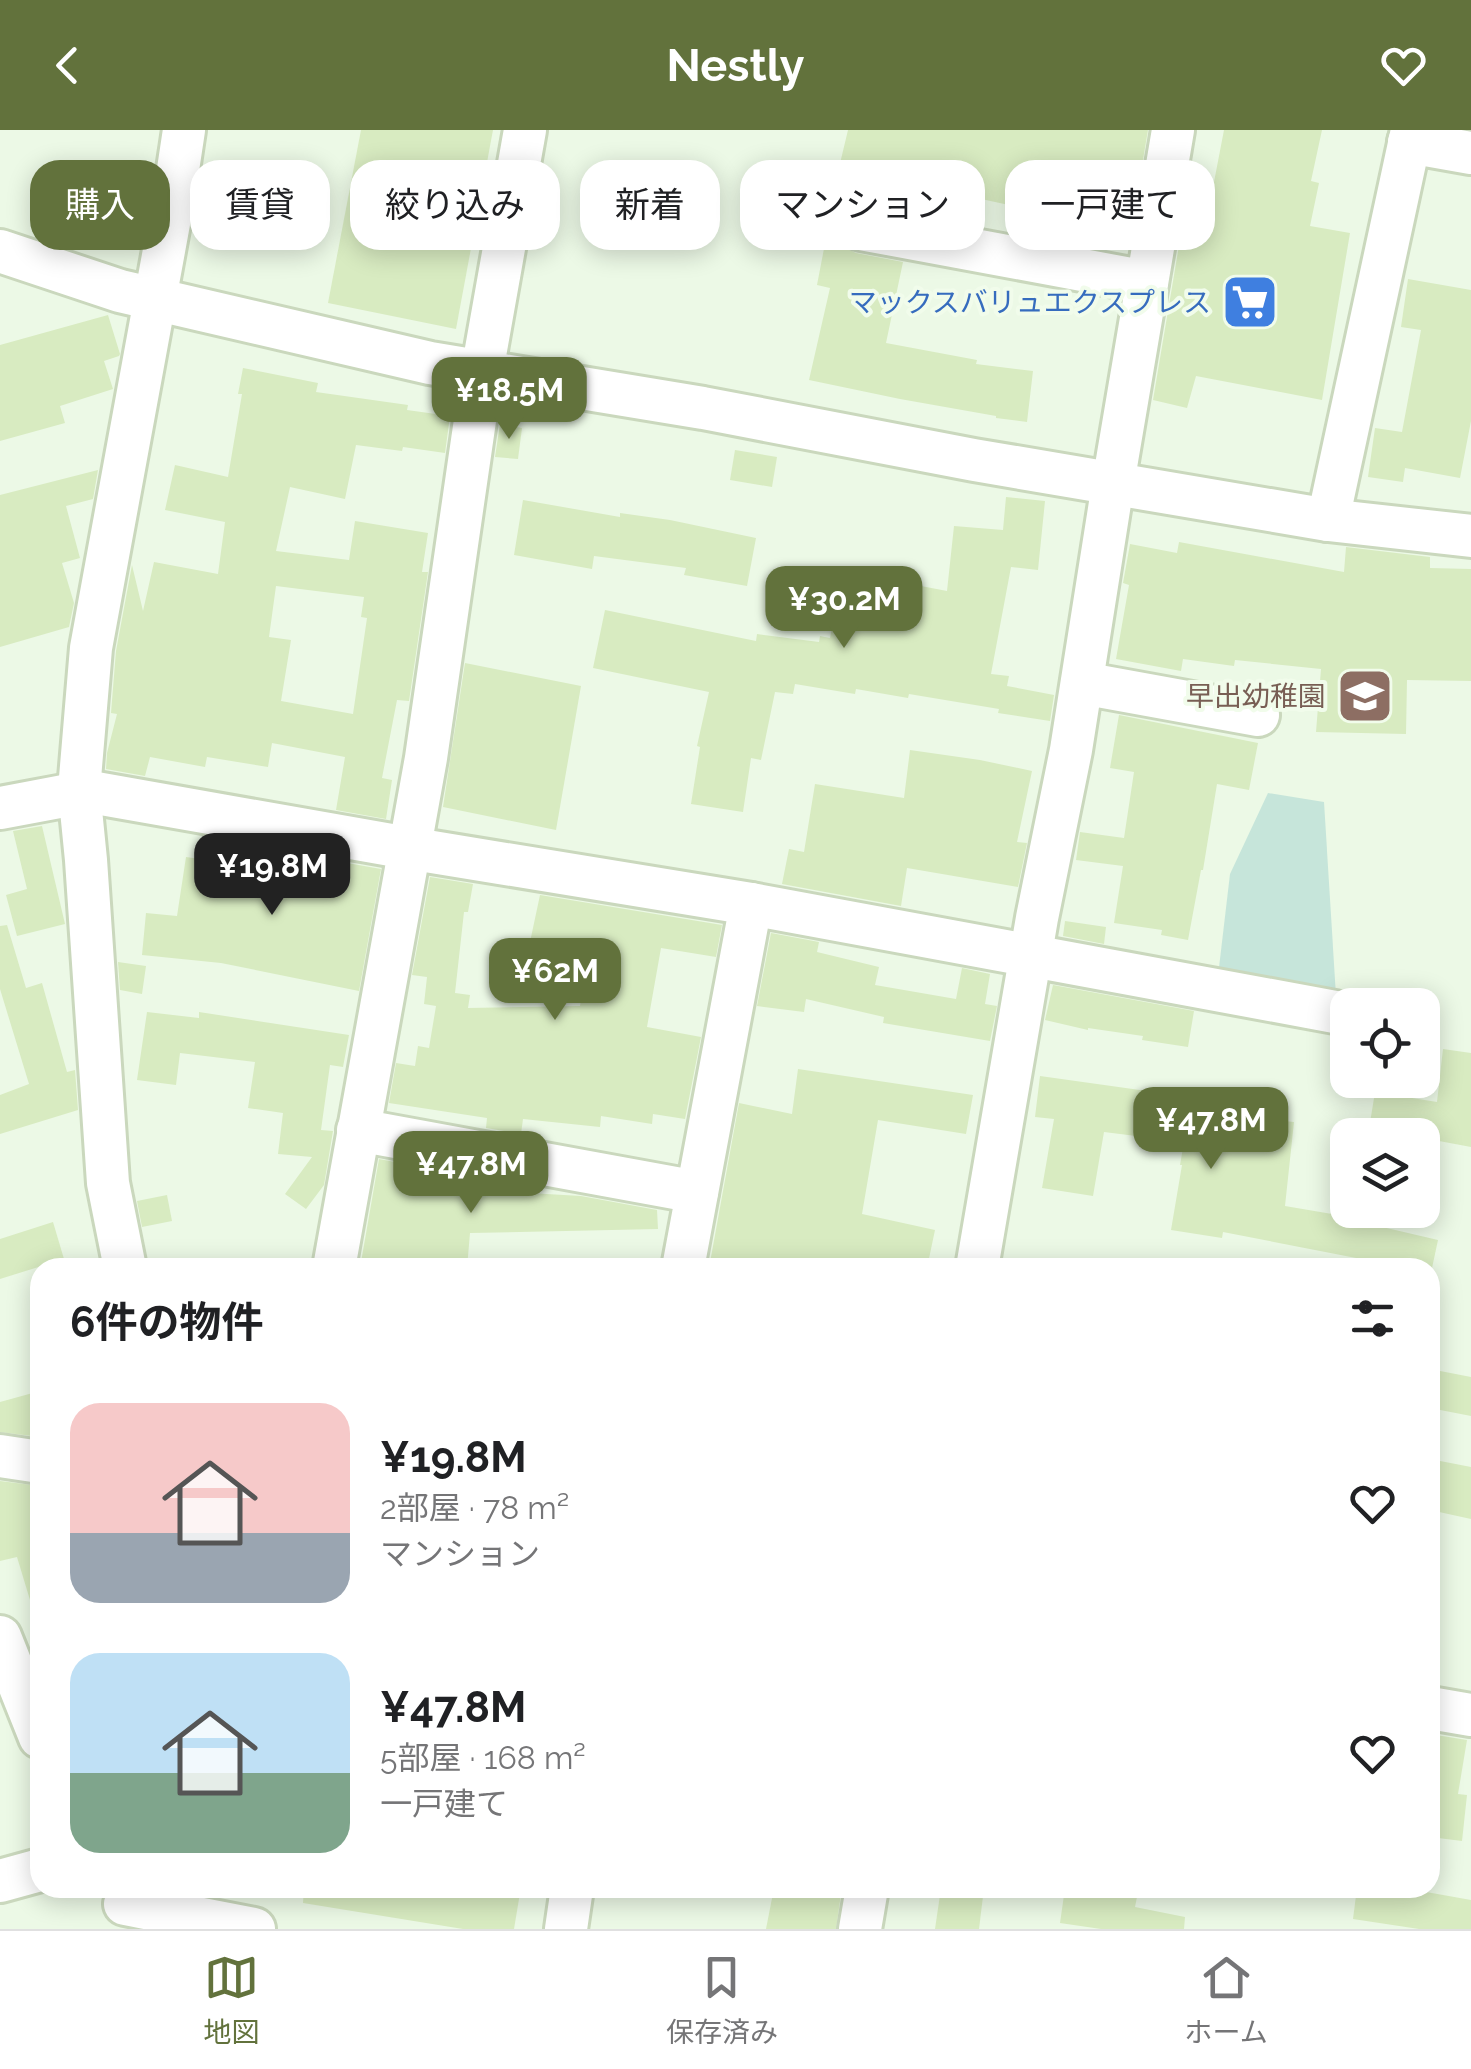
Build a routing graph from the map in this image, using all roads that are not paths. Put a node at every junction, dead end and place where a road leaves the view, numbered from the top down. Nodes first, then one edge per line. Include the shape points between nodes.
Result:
1 (184, 130) edge
2 (525, 130) edge
3 (1173, 130) edge
4 (1410, 136) edge
5 (1471, 153) edge
6 (974, 250) edge
7 (0, 251) edge
8 (1147, 282) junction
9 (155, 299) junction
10 (482, 372) junction
11 (1113, 484) junction
12 (1328, 520) junction
13 (1471, 536) edge
14 (1082, 683) junction
15 (1258, 715) dead end
16 (79, 795) junction
17 (0, 808) edge
18 (408, 848) junction
19 (752, 904) junction
20 (1031, 956) junction
21 (1330, 1011) edge
22 (358, 1130) junction
23 (697, 1192) junction
24 (123, 1258) edge
25 (336, 1258) edge
26 (685, 1258) edge
27 (980, 1258) edge
28 (0, 1456) edge
29 (30, 1460) edge
30 (0, 1637) edge
31 (1440, 1710) edge
32 (30, 1712) edge
33 (1471, 1715) edge
34 (30, 1873) edge
35 (0, 1882) edge
36 (245, 1898) edge
37 (571, 1898) edge
38 (866, 1898) edge
39 (124, 1907) edge
40 (253, 1929) edge
41 (566, 1929) edge
42 (860, 1929) edge

1 - 9 street
2 - 10 street
3 - 8 street
4 - 5 street
4 - 12 street
6 - 8 street
7 - 9 street
8 - 11 street
9 - 10 street
9 - 16 street via 92,648
10 - 11 street
10 - 18 street
11 - 12 street
11 - 14 street
12 - 13 street
14 - 15 street
14 - 20 street
16 - 17 street
16 - 18 street
16 - 24 street via 108,1183
18 - 19 street
18 - 22 street
19 - 20 street
19 - 23 street
20 - 21 street
20 - 27 street
22 - 23 street
22 - 25 street
23 - 26 street
28 - 29 street
30 - 32 street
31 - 33 street
34 - 35 street
36 - 40 street
37 - 41 street
38 - 42 street
39 - 40 street

